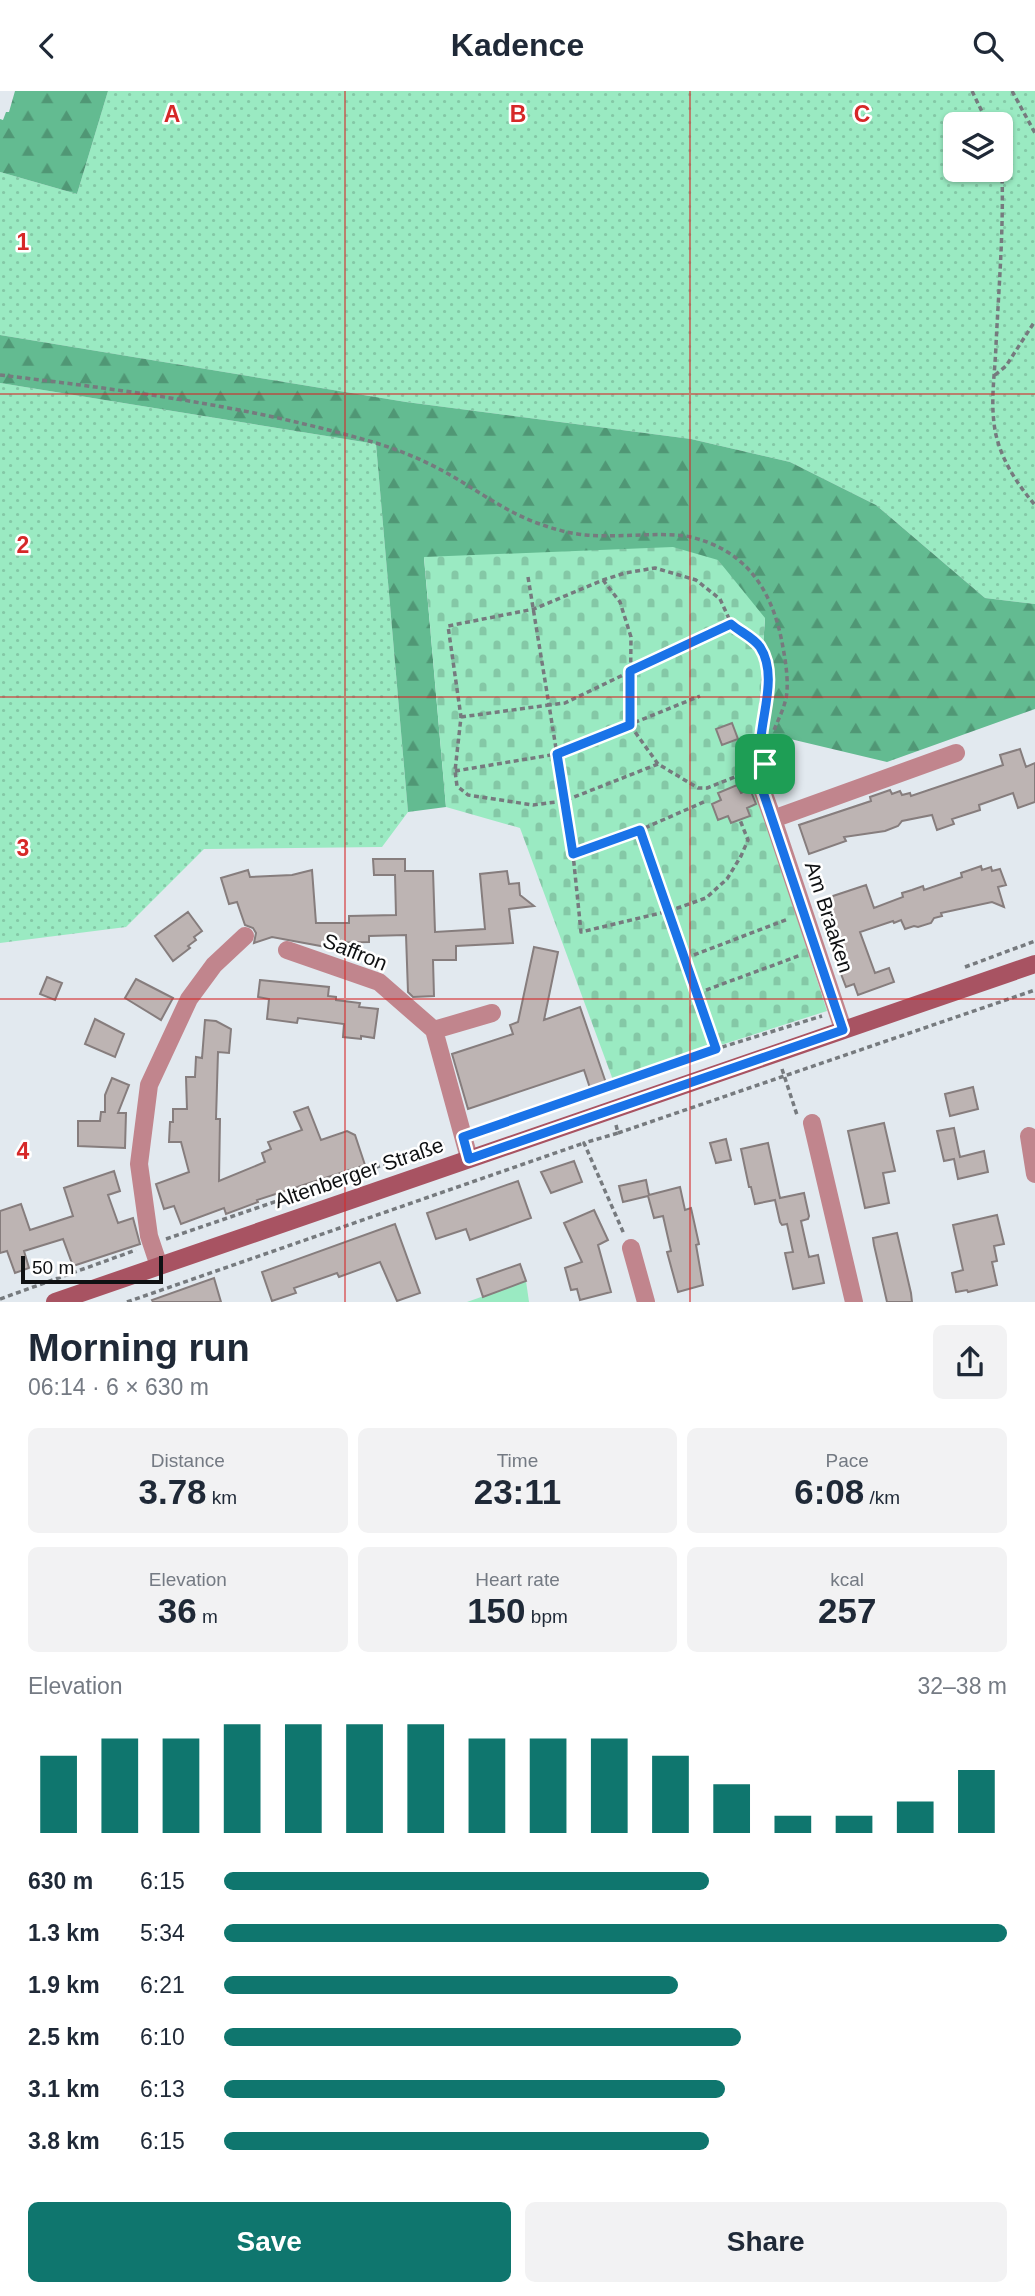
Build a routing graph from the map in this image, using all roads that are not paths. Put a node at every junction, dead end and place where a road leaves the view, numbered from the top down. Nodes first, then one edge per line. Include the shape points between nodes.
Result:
1 (956, 753) dead end
2 (766, 756) road end
3 (773, 819) junction
4 (245, 936) dead end
5 (287, 950) dead end
6 (1035, 964) edge
7 (492, 1013) dead end
8 (840, 1021) junction
9 (434, 1030) junction
10 (805, 1122) road end
11 (1029, 1136) dead end
12 (469, 1159) junction
13 (1035, 1174) edge
14 (631, 1248) road end
15 (159, 1266) junction
16 (60, 1301) edge
17 (646, 1302) edge
18 (854, 1302) edge

1 - 3 street
2 - 3 street, Am Braaken via 761,786
3 - 8 street, Am Braaken
4 - 15 street via 214,965 189,999 149,1085 139,1164 151,1244
5 - 9 street, Saffron via 379,982
6 - 8 main road, Altenberger Straße
7 - 9 street
8 - 12 main road, Altenberger Straße via 723,1071
9 - 12 street
10 - 18 street
11 - 13 street
12 - 15 main road, Altenberger Straße
14 - 17 street
15 - 16 main road, Altenberger Straße

